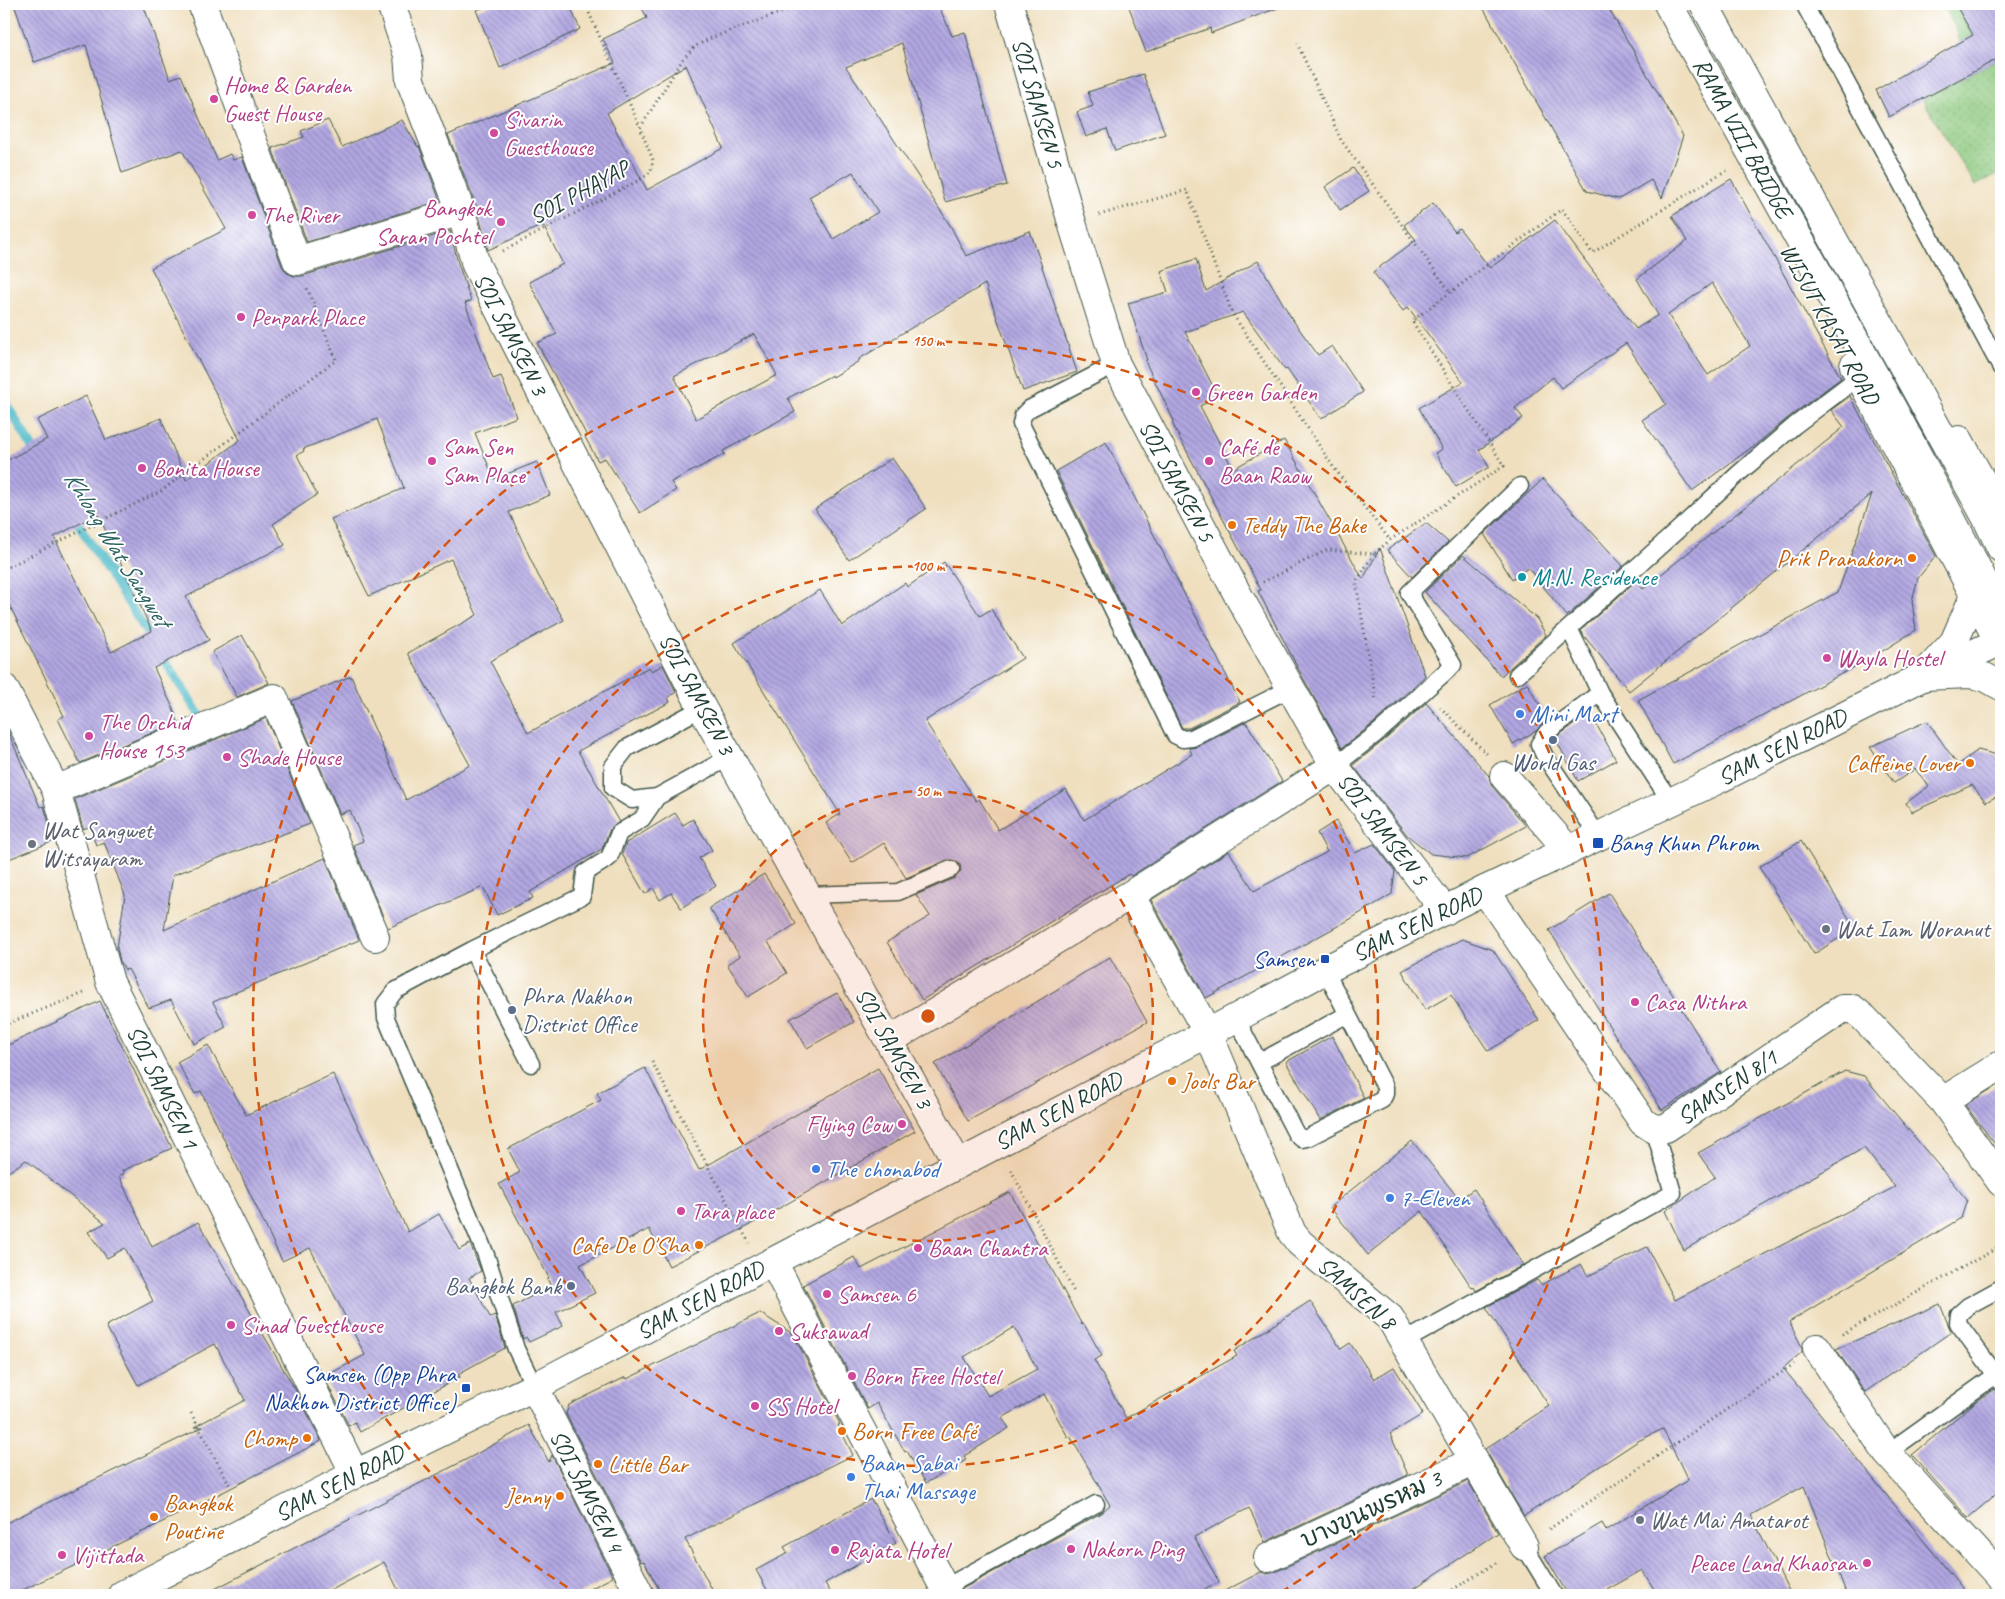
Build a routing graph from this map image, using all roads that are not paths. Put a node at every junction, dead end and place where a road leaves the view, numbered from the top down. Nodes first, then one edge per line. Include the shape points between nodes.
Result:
1 (202, 4) edge
2 (391, 4) edge
3 (1009, 4) edge
4 (1654, 4) edge
5 (1668, 4) edge
6 (1704, 4) edge
7 (1712, 4) edge
8 (1804, 4) edge
9 (461, 211) junction
10 (1116, 364) junction
11 (2001, 368) edge
12 (1860, 376) junction
13 (1520, 486) dead end
14 (2001, 515) edge
15 (2001, 548) edge
16 (1975, 594) junction
17 (1569, 628) junction
18 (2001, 636) edge
19 (1517, 674) dead end
20 (1923, 676) junction
21 (2001, 686) edge
22 (4, 688) edge
23 (1291, 688) junction
24 (1600, 693) junction
25 (702, 708) junction
26 (730, 757) junction
27 (1496, 765) road end
28 (1335, 766) junction
29 (56, 790) junction
30 (657, 797) junction
31 (1671, 802) junction
32 (1599, 837) junction
33 (1569, 851) junction
34 (951, 870) dead end
35 (1485, 890) junction
36 (807, 895) junction
37 (1130, 895) junction
38 (1445, 911) junction
39 (375, 937) dead end
40 (472, 950) junction
41 (1325, 970) junction
42 (1346, 1015) junction
43 (1236, 1018) junction
44 (1208, 1033) junction
45 (890, 1040) junction
46 (1260, 1062) junction
47 (532, 1064) dead end
48 (2001, 1066) edge
49 (1943, 1101) junction
50 (1654, 1129) junction
51 (958, 1164) junction
52 (2001, 1182) edge
53 (767, 1265) junction
54 (2001, 1288) edge
55 (1405, 1341) junction
56 (1817, 1348) road end
57 (1999, 1379) edge
58 (534, 1386) junction
59 (1887, 1453) junction
60 (1474, 1461) junction
61 (354, 1474) junction
62 (1096, 1504) dead end
63 (1524, 1546) joint
64 (1268, 1558) dead end
65 (2001, 1578) edge
66 (946, 1591) edge
67 (122, 1595) edge
68 (638, 1595) edge
69 (1554, 1595) edge

1 - 9 street via 297,261
2 - 9 street, SOI SAMSEN 3 via 408,55 410,80
3 - 10 street, SOI SAMSEN 5
4 - 12 street, WISUT KASAT ROAD
5 - 18 street, RAMA VIII BRIDGE via 1947,509
6 - 15 street, RAMA VIII BRIDGE
7 - 14 street
8 - 11 lane
9 - 25 street, SOI SAMSEN 3 via 476,265
10 - 23 street, SOI SAMSEN 5
10 - 23 lane via 1029,409 1022,415 1021,424 1175,735 1183,739 1192,738
12 - 16 street, WISUT KASAT ROAD
12 - 17 lane via 1738,474
13 - 28 lane via 1409,593 1453,665
16 - 18 street, WISUT KASAT ROAD
16 - 20 street via 1954,642
17 - 19 lane
17 - 24 lane
18 - 20 street, SAM SEN ROAD
20 - 21 street via 1969,674 1985,677
20 - 31 street, SAM SEN ROAD
22 - 29 street, SOI SAMSEN 1
23 - 28 street, SOI SAMSEN 5
24 - 31 lane
24 - 32 lane via 1547,732 1539,744
25 - 26 street, SOI SAMSEN 3
25 - 30 lane via 627,748 613,766 613,788 632,800
26 - 30 lane
26 - 36 street, SOI SAMSEN 3
27 - 33 street
28 - 37 street
28 - 38 street, SOI SAMSEN 5
29 - 39 street via 274,698
29 - 61 street, SOI SAMSEN 1 via 110,982
30 - 40 lane via 642,819 619,833 610,858 585,873 582,896
31 - 32 street, SAM SEN ROAD
32 - 33 street, SAM SEN ROAD
33 - 35 street, SAM SEN ROAD
34 - 36 lane via 898,892
35 - 38 street, SAM SEN ROAD
35 - 50 street, SAMSEN 8/1 via 1643,1122
36 - 45 street, SOI SAMSEN 3
37 - 44 street, SAMSEN 8
37 - 45 street
38 - 41 street, SAM SEN ROAD
40 - 47 lane
40 - 58 lane via 394,991 385,1004 386,1018 486,1255 516,1349
41 - 42 lane
41 - 43 street, SAM SEN ROAD
42 - 46 lane
42 - 46 lane via 1385,1087 1382,1100 1308,1138 1302,1138 1296,1134
43 - 44 street, SAM SEN ROAD
43 - 46 lane
44 - 51 street, SAM SEN ROAD
44 - 55 street, SAMSEN 8 via 1292,1233 1390,1318
45 - 51 street, SOI SAMSEN 3
48 - 49 street
49 - 50 street, SAMSEN 8/1 via 1864,1018 1853,1009 1842,1009 1666,1128
49 - 52 street, SAMSEN 8/1
50 - 55 lane via 1672,1193
51 - 53 street, SAM SEN ROAD
53 - 58 street, SAM SEN ROAD
53 - 66 street
54 - 57 lane via 1968,1306 1959,1314 1958,1323
55 - 60 street, SAMSEN 8
56 - 59 street
57 - 59 lane
58 - 61 street, SAM SEN ROAD
58 - 68 street, SOI SAMSEN 4
59 - 65 street
60 - 63 street, SAMSEN 8
60 - 64 street, บางขุนพรหม 3
61 - 67 street, SAM SEN ROAD
62 - 66 lane
63 - 69 lane

